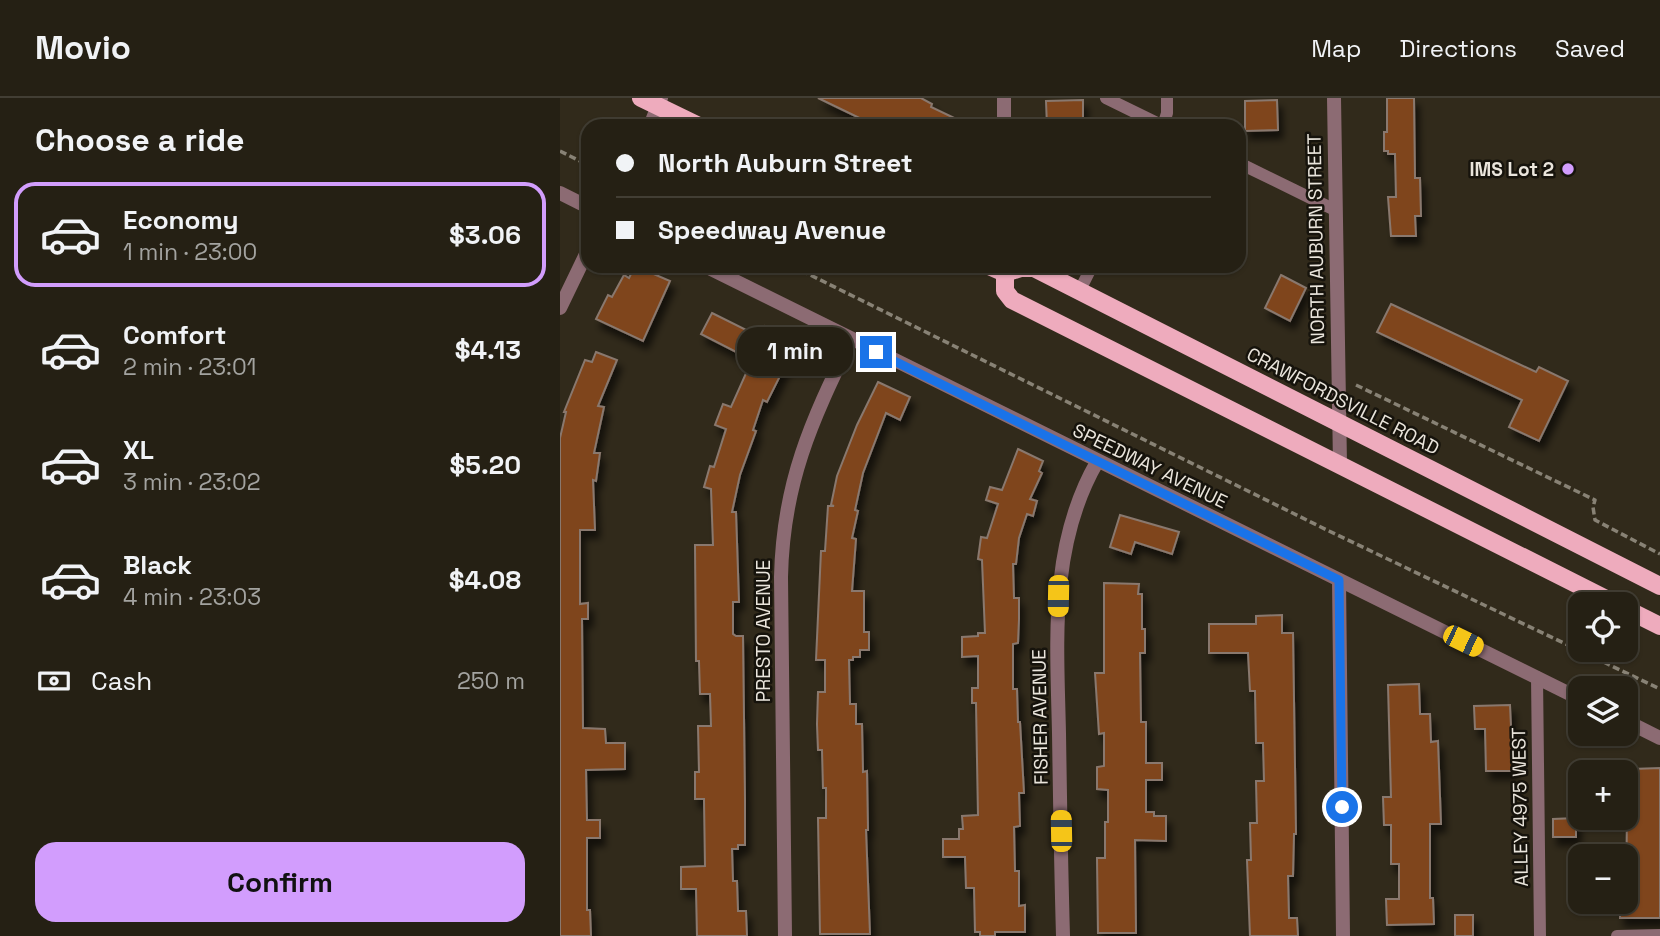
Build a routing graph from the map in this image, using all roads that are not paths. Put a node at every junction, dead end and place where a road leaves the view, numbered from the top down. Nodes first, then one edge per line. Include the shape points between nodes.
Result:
1 (641, 98) edge
2 (1004, 98) edge
3 (1106, 98) edge
4 (1167, 98) edge
5 (1334, 98) edge
6 (660, 102) edge
7 (653, 119) edge
8 (688, 119) edge
9 (1004, 119) edge
10 (1149, 119) edge
11 (1165, 119) edge
12 (1246, 166) edge
13 (560, 193) edge
14 (581, 204) edge
15 (1335, 210) junction
16 (581, 264) edge
17 (719, 273) edge
18 (1000, 273) edge
19 (1043, 273) edge
20 (1089, 273) edge
21 (1079, 292) junction
22 (560, 308) edge
23 (851, 340) junction
24 (1338, 422) junction
25 (1097, 462) junction
26 (1340, 464) junction
27 (1339, 580) junction
28 (1660, 586) edge
29 (1592, 592) edge
30 (1638, 614) edge
31 (1660, 626) edge
32 (1538, 677) junction
33 (1568, 693) edge
34 (1638, 727) edge
35 (1660, 738) edge
36 (1660, 935) edge
37 (785, 936) edge
38 (1063, 936) edge
39 (1343, 936) edge
40 (1540, 936) edge
41 (1617, 936) edge

1 - 6 main road
2 - 9 street
3 - 10 lane
4 - 11 lane
5 - 15 street, NORTH AUBURN STREET
6 - 7 street
6 - 8 main road
12 - 15 lane
13 - 14 street
15 - 24 street, NORTH AUBURN STREET
16 - 22 street
17 - 23 street, SPEEDWAY AVENUE
18 - 26 main road, CRAWFORDSVILLE ROAD via 1012,300
19 - 21 main road, CRAWFORDSVILLE ROAD
20 - 21 lane
21 - 24 main road, CRAWFORDSVILLE ROAD
23 - 25 street, SPEEDWAY AVENUE
23 - 37 street, PRESTO AVENUE via 808,433 783,536
24 - 26 street, NORTH AUBURN STREET
24 - 28 main road, CRAWFORDSVILLE ROAD
25 - 27 street, SPEEDWAY AVENUE
25 - 38 street, FISHER AVENUE via 1070,530 1058,596
26 - 29 main road, CRAWFORDSVILLE ROAD
27 - 32 street, SPEEDWAY AVENUE
27 - 39 street
30 - 31 main road
32 - 33 street, SPEEDWAY AVENUE
32 - 40 lane, ALLEY 4975 WEST
34 - 35 street
36 - 41 lane

